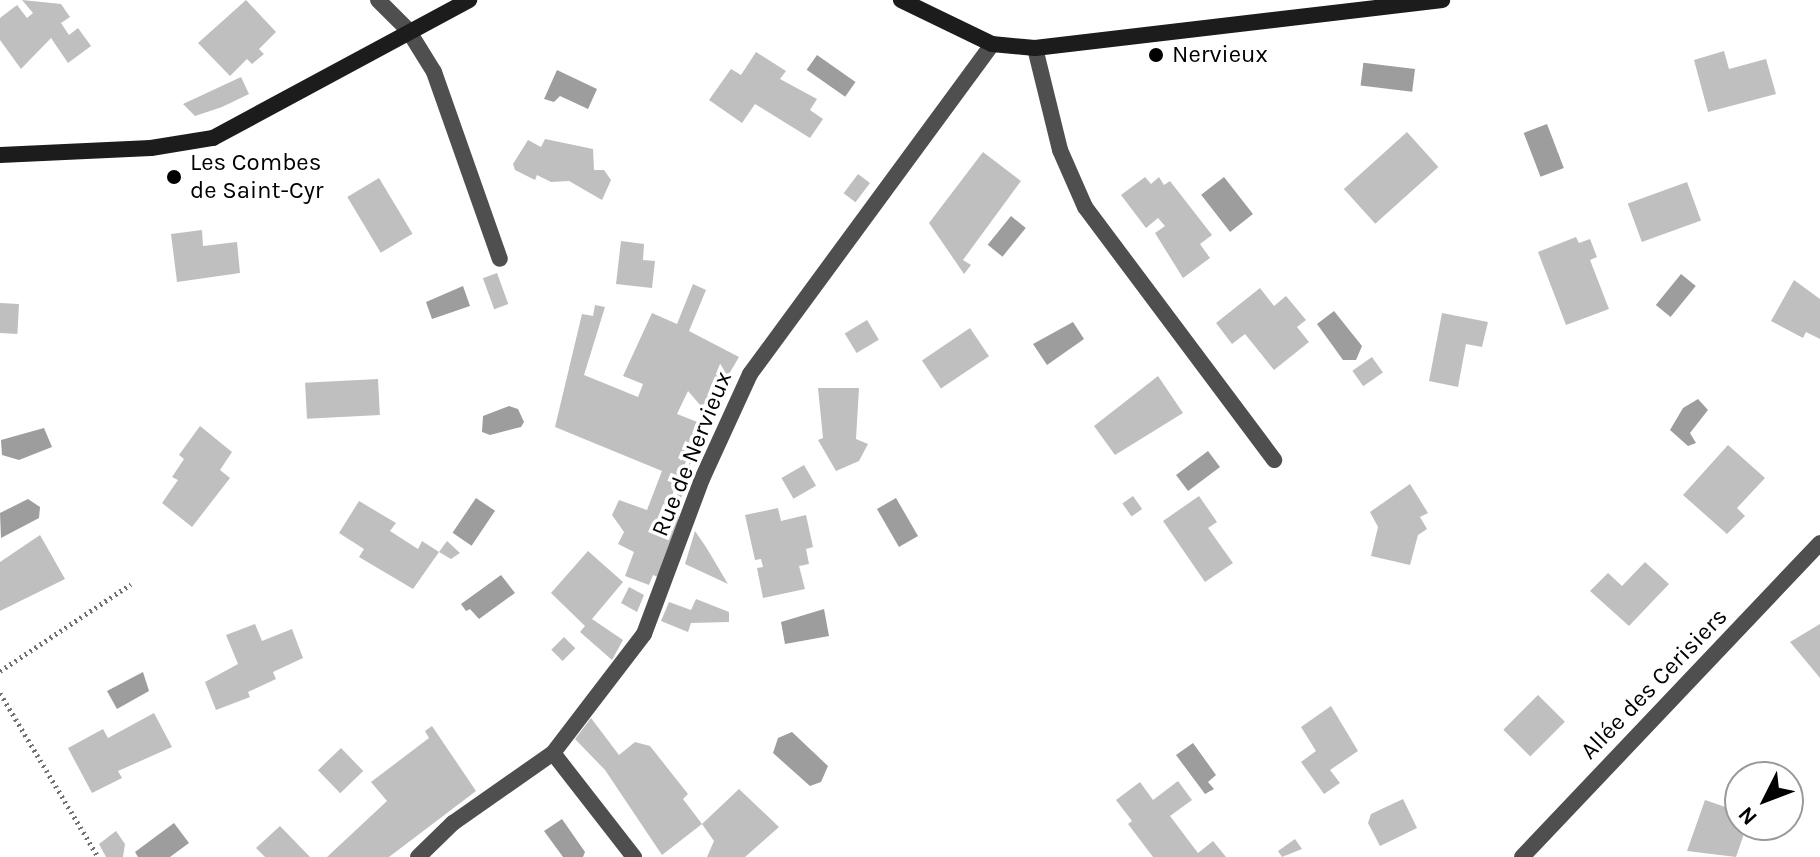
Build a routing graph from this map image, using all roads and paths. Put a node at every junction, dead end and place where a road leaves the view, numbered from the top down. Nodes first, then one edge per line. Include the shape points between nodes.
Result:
1 (378, 0) edge
2 (469, 0) edge
3 (901, 0) edge
4 (1442, 0) edge
5 (408, 30) junction
6 (992, 44) junction
7 (1035, 48) junction
8 (0, 155) edge
9 (500, 259) dead end
10 (1274, 460) dead end
11 (1820, 543) edge
12 (131, 584) dead end
13 (0, 671) edge
14 (0, 693) edge
15 (553, 753) junction
16 (98, 857) edge
17 (418, 857) edge
18 (634, 857) edge
19 (1522, 857) edge

1 - 5 street
2 - 5 main road
3 - 6 main road
4 - 7 main road
5 - 8 main road via 213,138 151,148
5 - 9 street via 434,72
6 - 7 main road
6 - 15 street, Rue de Nervieux via 750,374 702,479 644,634
7 - 10 street via 1060,150 1085,207
11 - 19 street, Allée des Cerisiers
12 - 13 path
14 - 16 path
15 - 17 street, Rue de Nervieux via 453,823
15 - 18 street

